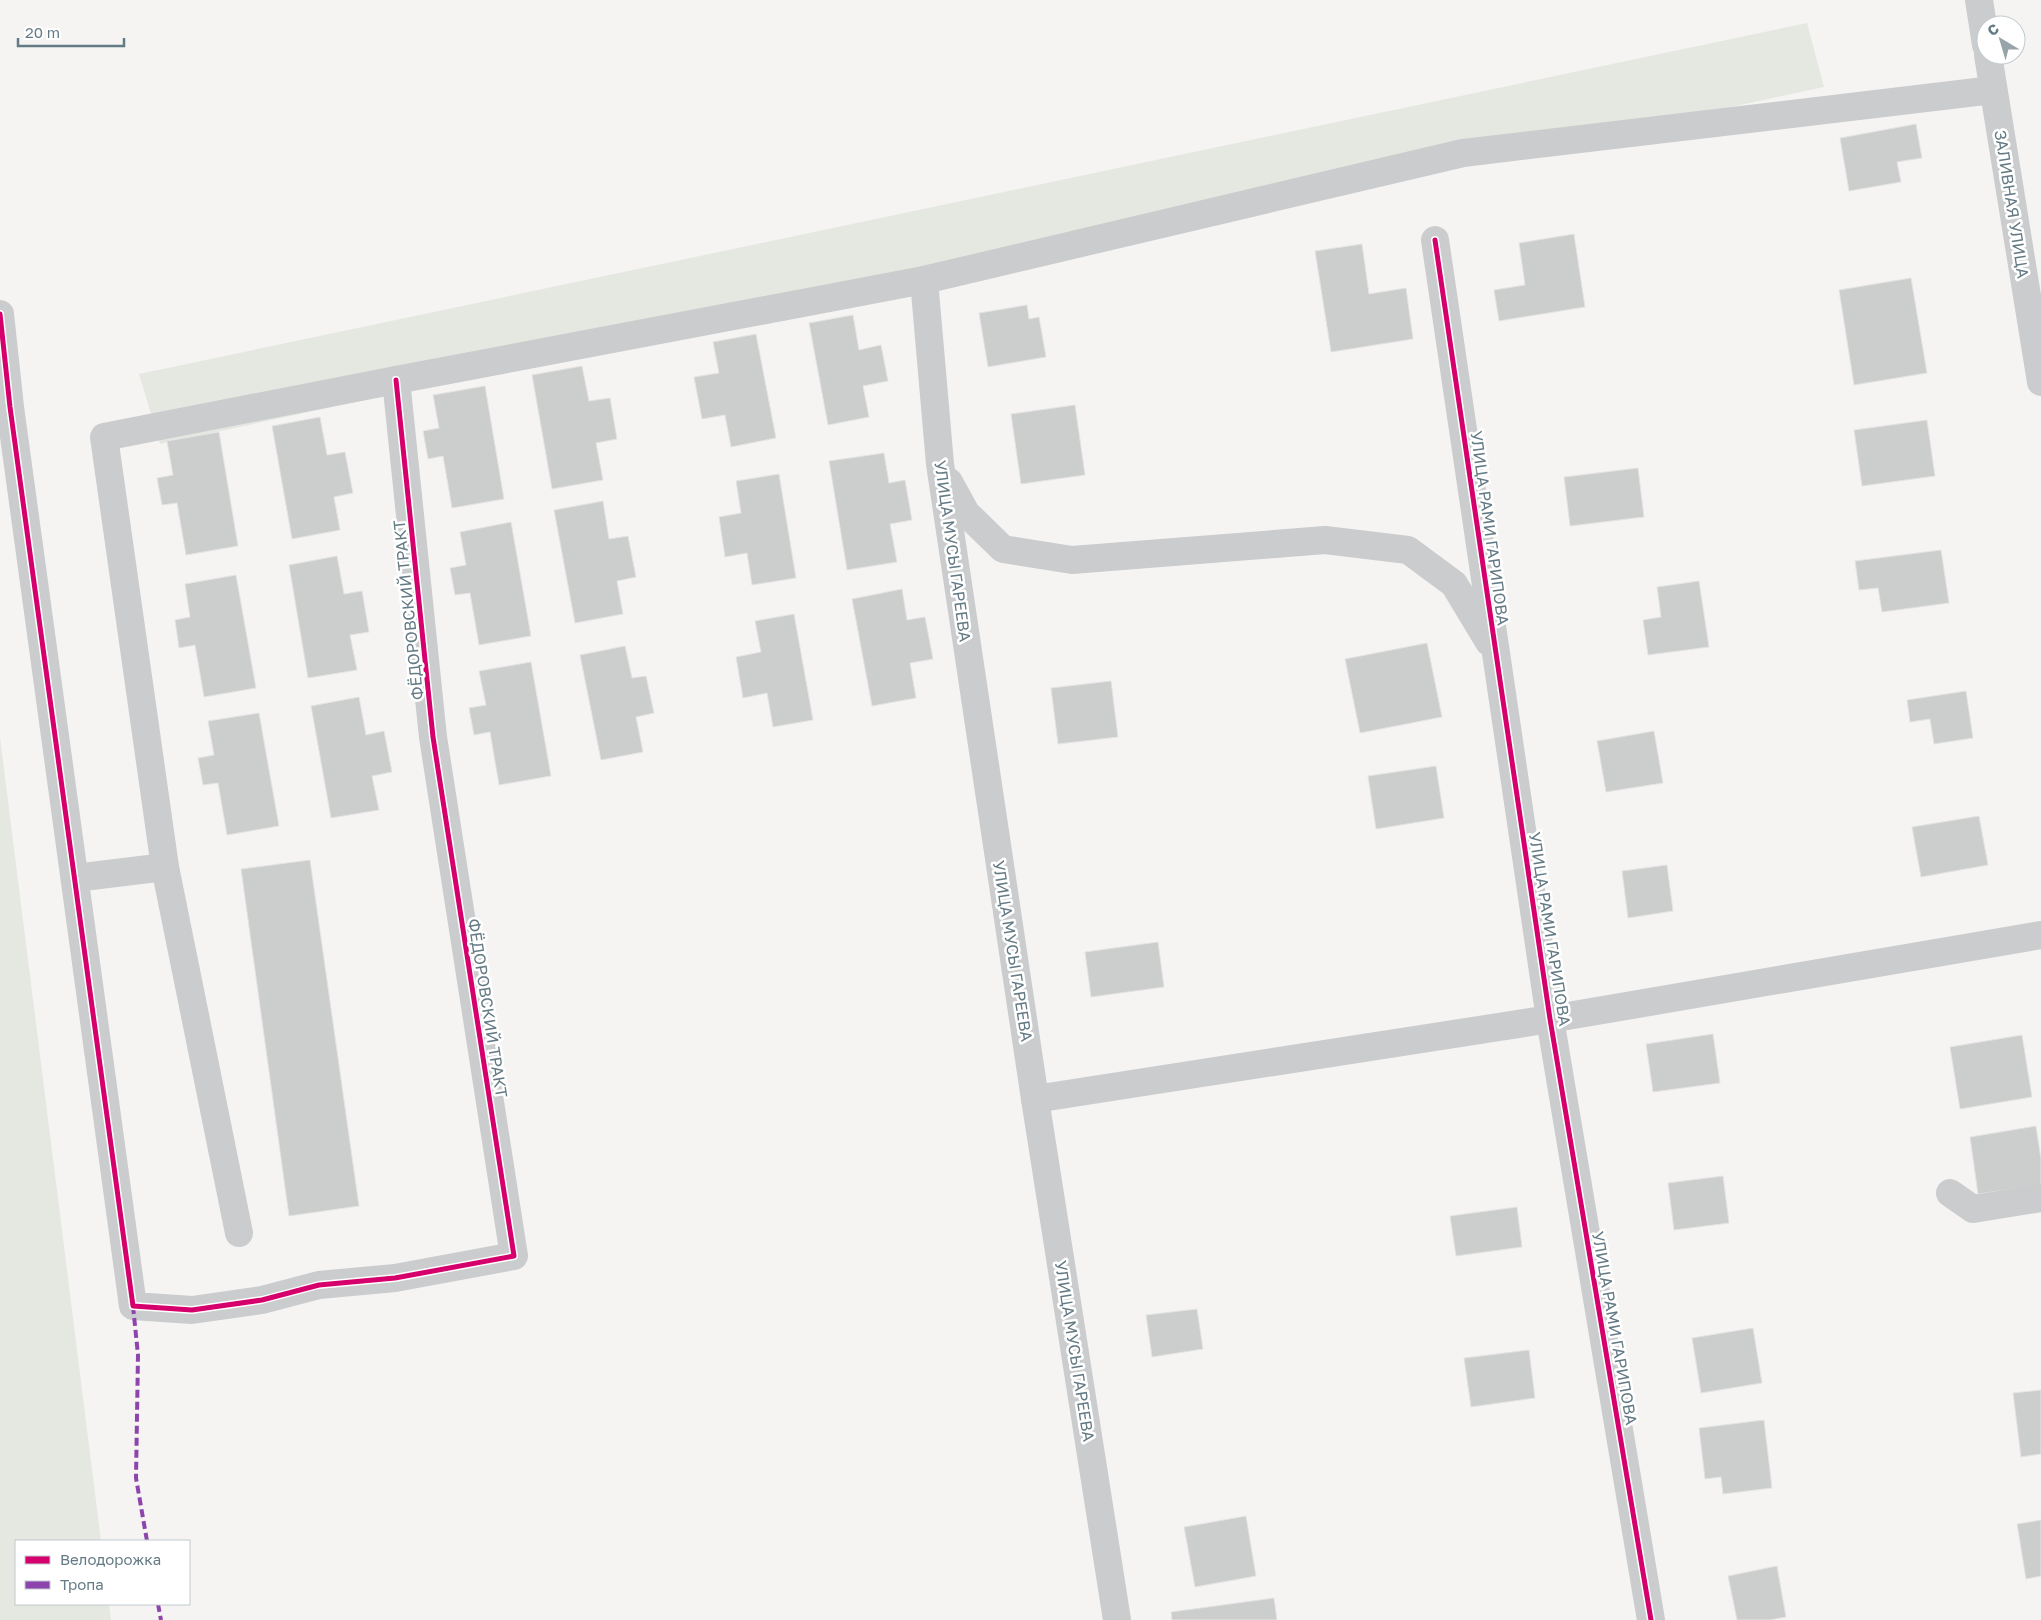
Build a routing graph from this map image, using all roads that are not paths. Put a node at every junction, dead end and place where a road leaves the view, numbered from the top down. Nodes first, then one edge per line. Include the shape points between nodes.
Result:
1 (1979, 0) edge
2 (1981, 15) edge
3 (1989, 65) edge
4 (1993, 90) junction
5 (1435, 240) dead end
6 (924, 280) junction
7 (0, 314) edge
8 (396, 380) junction
9 (2041, 382) edge
10 (940, 464) junction
11 (1496, 654) junction
12 (165, 868) junction
13 (75, 878) junction
14 (2041, 935) edge
15 (1550, 1018) junction
16 (1035, 1099) junction
17 (1950, 1193) dead end
18 (2041, 1198) edge
19 (239, 1233) dead end
20 (1117, 1620) edge
21 (1651, 1620) edge

1 - 2 street
3 - 4 street, ЗАЛИВНАЯ УЛИЦА
4 - 6 street via 1463,153
4 - 9 street, ЗАЛИВНАЯ УЛИЦА
5 - 11 street, УЛИЦА РАМИ ГАРИПОВА
6 - 8 street
6 - 10 street, УЛИЦА МУСЫ ГАРЕЕВА
7 - 13 street
8 - 12 street via 104,437
8 - 13 street, ФЁДОРОВСКИЙ ТРАКТ via 434,737 514,1256 395,1278 319,1285 262,1300 192,1310 133,1306
10 - 11 street via 966,513 1004,549 1072,560 1325,540 1408,550 1454,584
10 - 16 street, УЛИЦА МУСЫ ГАРЕЕВА
11 - 15 street, УЛИЦА РАМИ ГАРИПОВА
12 - 13 street
12 - 19 street
14 - 15 street
15 - 16 street
15 - 21 street, УЛИЦА РАМИ ГАРИПОВА
16 - 20 street, УЛИЦА МУСЫ ГАРЕЕВА
17 - 18 street via 1973,1209

